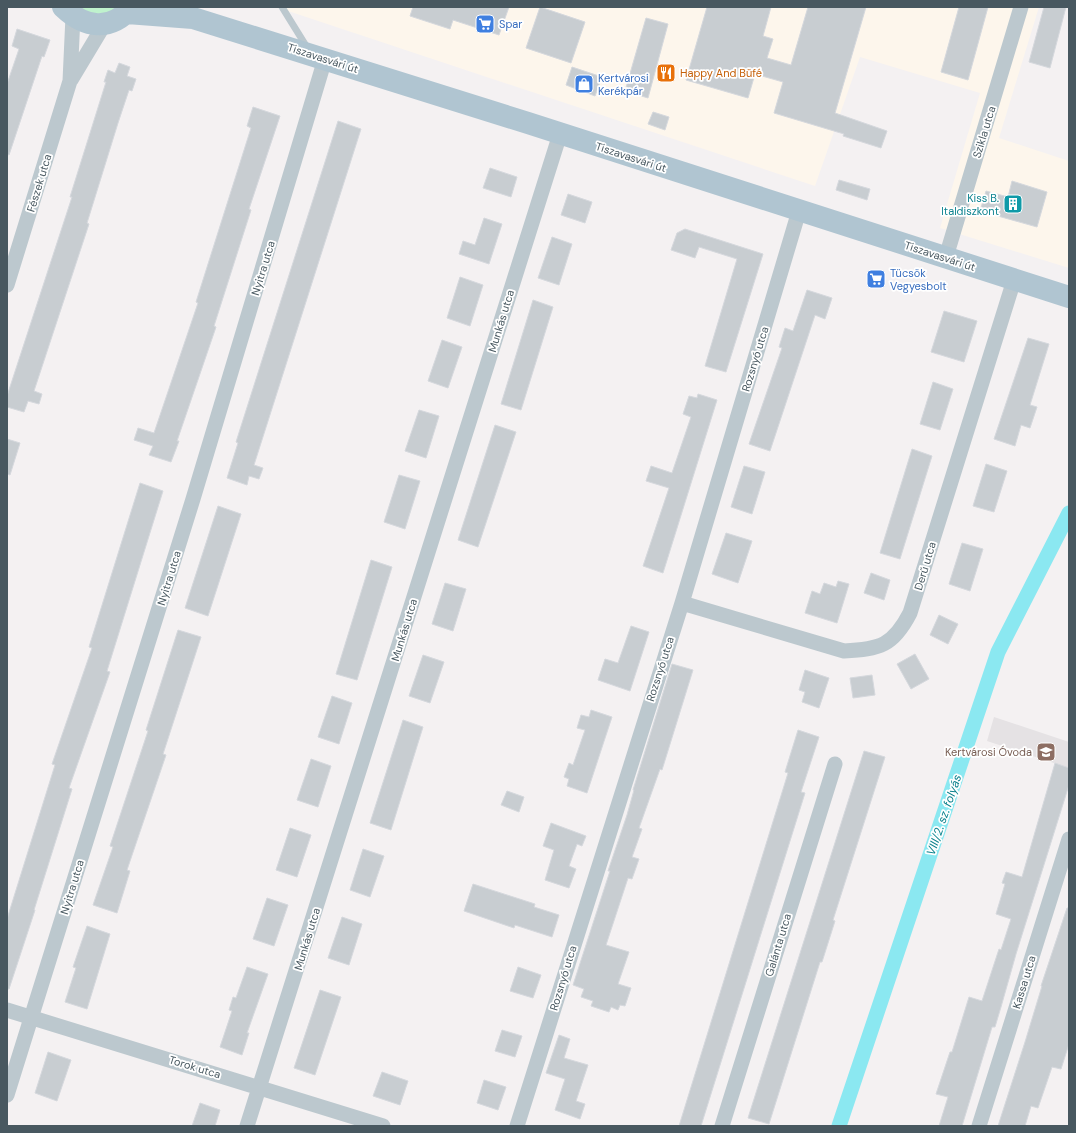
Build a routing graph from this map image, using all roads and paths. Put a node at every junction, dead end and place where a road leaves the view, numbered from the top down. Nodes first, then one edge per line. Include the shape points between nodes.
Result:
1 (282, 7) edge
2 (1021, 7) edge
3 (129, 10) edge
4 (68, 12) edge
5 (186, 12) edge
6 (104, 25) junction
7 (318, 56) junction
8 (70, 81) junction
9 (560, 134) junction
10 (799, 211) junction
11 (946, 257) junction
12 (1014, 280) junction
13 (7, 285) edge
14 (1069, 297) edge
15 (682, 602) junction
16 (835, 764) dead end
17 (1069, 839) edge
18 (7, 1010) edge
19 (32, 1017) junction
20 (260, 1087) junction
21 (7, 1095) edge
22 (247, 1126) edge
23 (383, 1126) edge
24 (516, 1126) edge
25 (722, 1126) edge
26 (979, 1126) edge

1 - 7 lane
2 - 11 street, Szikla utca
3 - 5 main road, Tiszavasvári út
3 - 6 main road
4 - 6 main road via 86,23
4 - 8 street, Fészek utca
5 - 7 main road, Tiszavasvári út
6 - 8 street, Fészek utca
7 - 9 main road, Tiszavasvári út
7 - 19 street, Nyitra utca via 195,492
8 - 13 street, Fészek utca
9 - 10 main road, Tiszavasvári út
9 - 20 street, Munkás utca
10 - 11 main road, Tiszavasvári út
10 - 15 street, Rozsnyó utca
11 - 12 main road, Tiszavasvári út
12 - 14 main road, Tiszavasvári út
12 - 15 street, Derű utca via 910,613 900,632 886,643 867,650 844,652
15 - 24 street, Rozsnyó utca
16 - 25 street, Galánta utca
17 - 26 street, Kassa utca
18 - 19 street, Torok utca
19 - 20 street, Torok utca
19 - 21 street, Nyitra utca
20 - 22 street, Munkás utca
20 - 23 street, Torok utca

